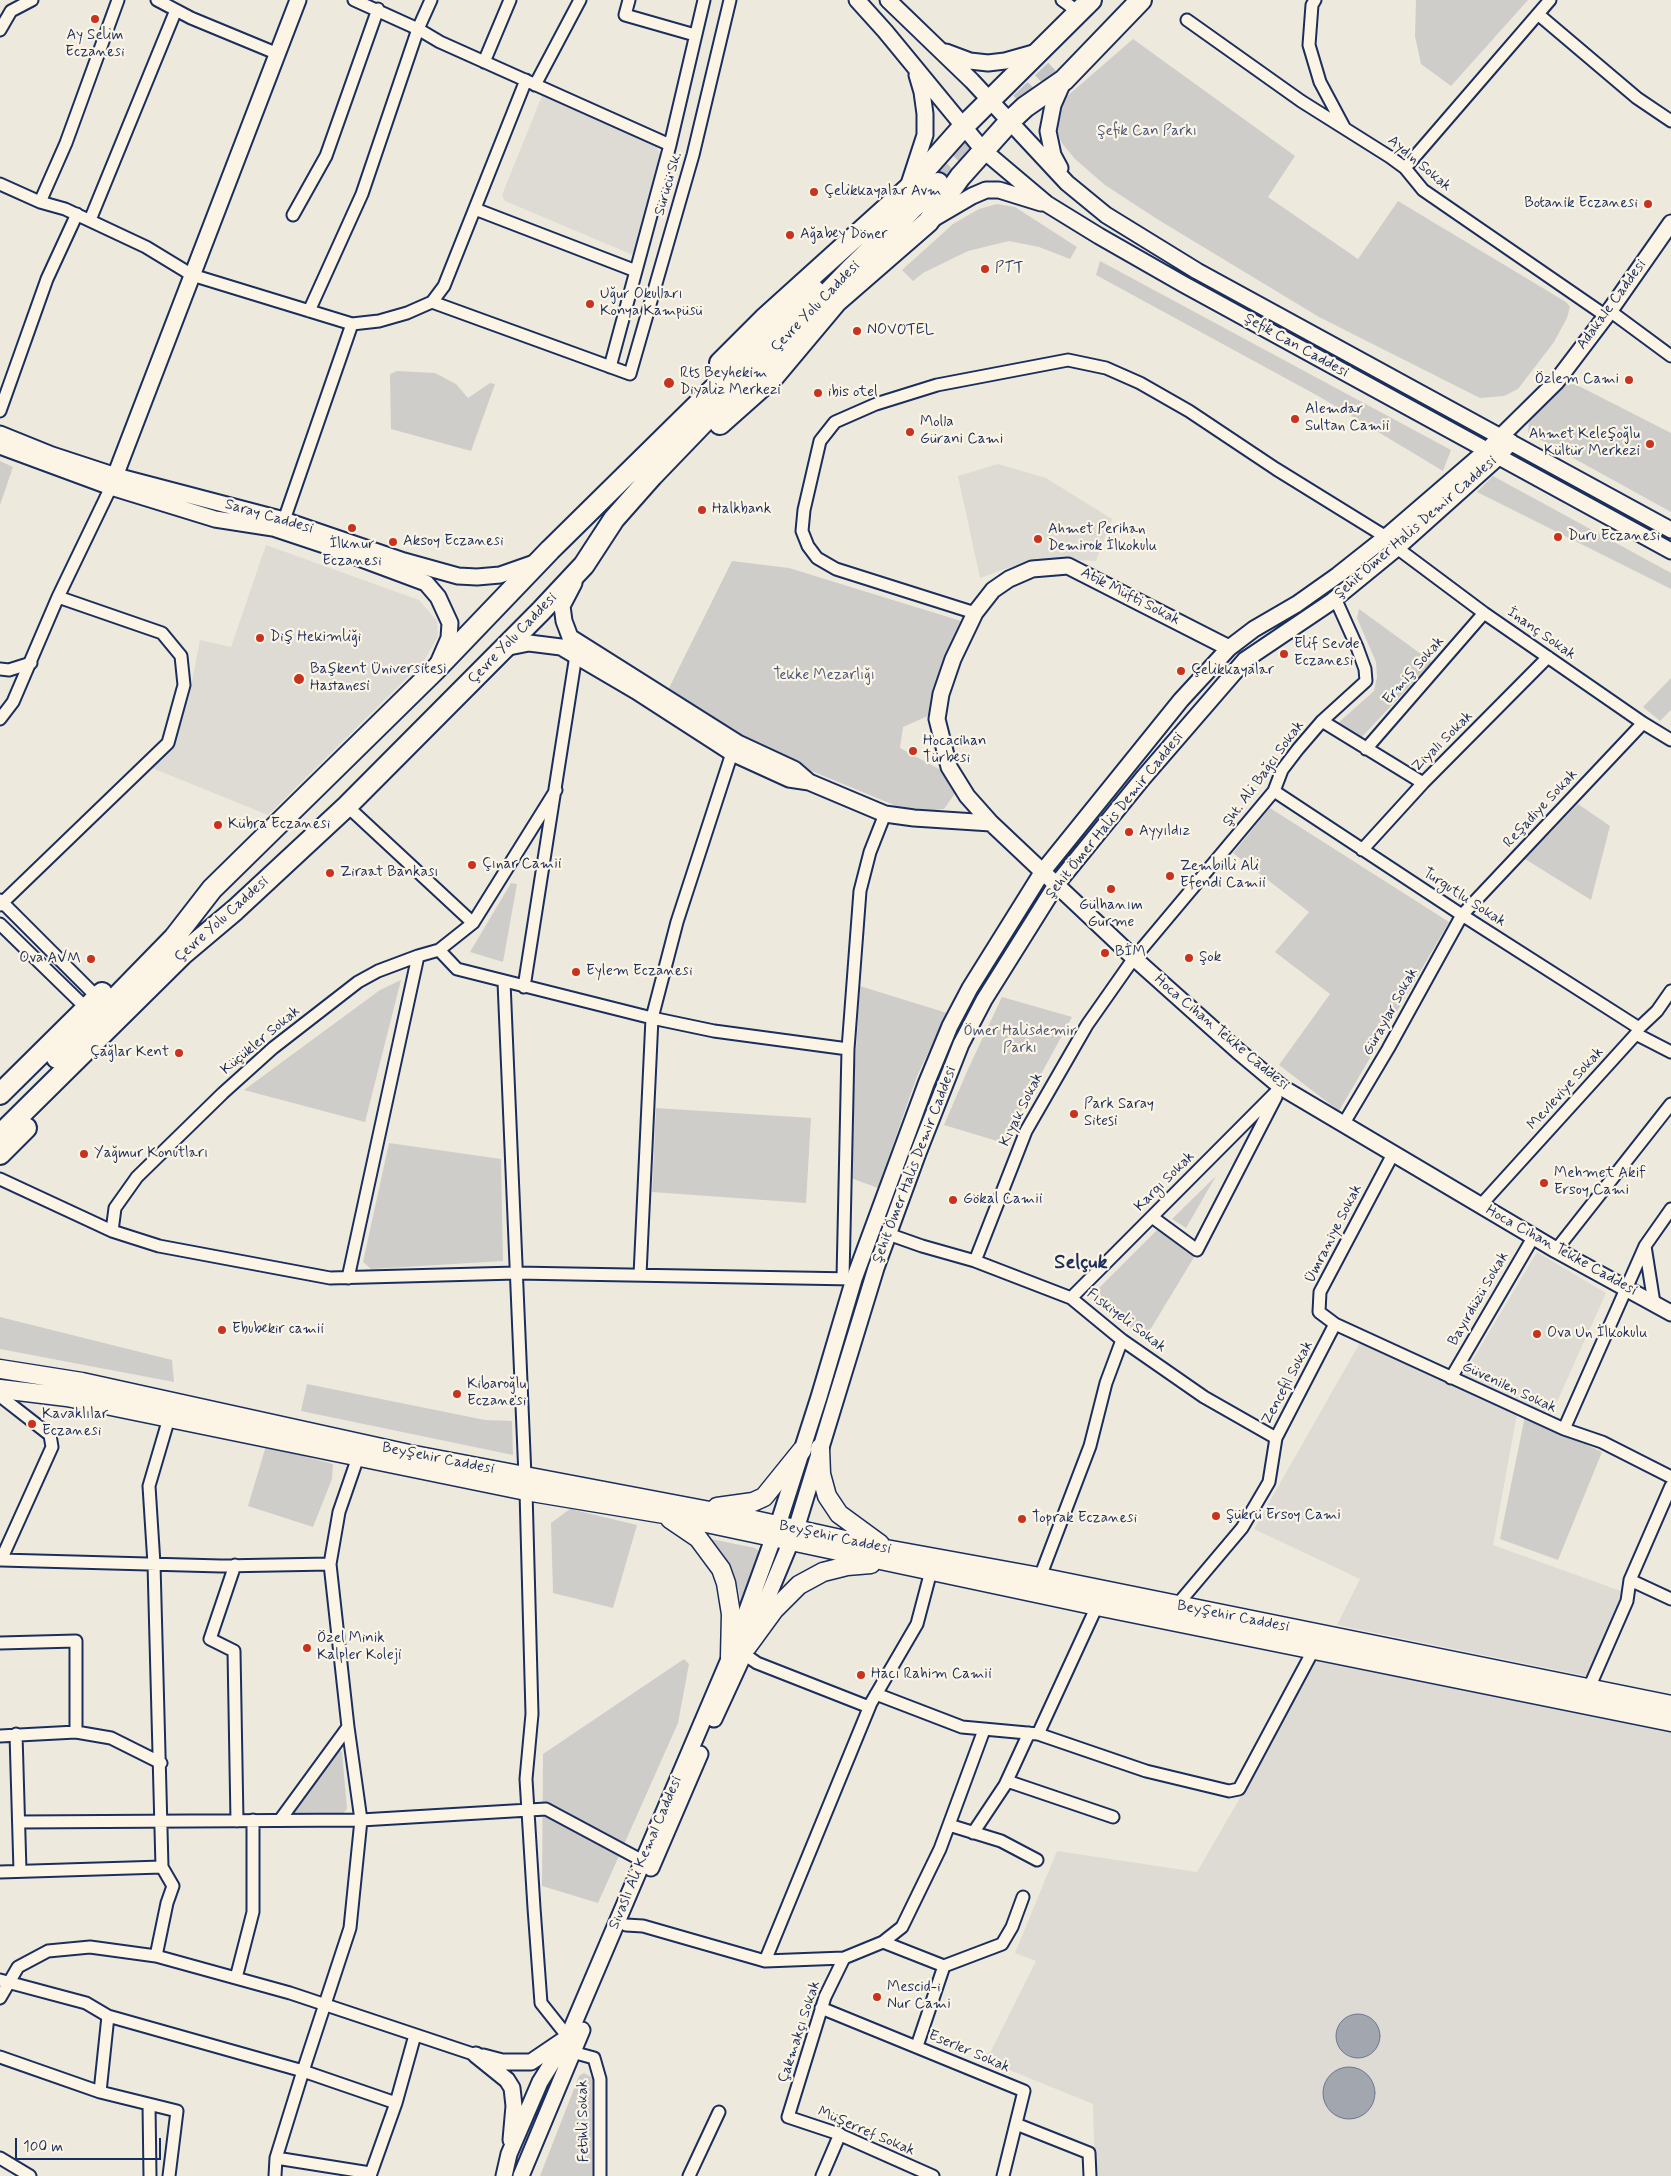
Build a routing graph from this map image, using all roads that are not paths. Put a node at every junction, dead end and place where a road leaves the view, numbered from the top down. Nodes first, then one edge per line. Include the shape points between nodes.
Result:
1 (32, 0) edge
2 (118, 0) edge
3 (156, 0) edge
4 (298, 0) edge
5 (354, 0) edge
6 (431, 0) edge
7 (510, 0) edge
8 (580, 0) edge
9 (629, 0) edge
10 (704, 0) edge
11 (730, 0) edge
12 (857, 0) edge
13 (888, 0) edge
14 (1062, 0) edge
15 (1098, 0) edge
16 (1130, 0) edge
17 (1141, 0) edge
18 (1315, 0) edge
19 (1550, 0) edge
20 (1082, 4) edge
21 (378, 9) junction
22 (176, 10) junction
23 (1539, 15) junction
24 (1187, 20) dead end
25 (418, 29) junction
26 (0, 30) edge
27 (695, 35) junction
28 (933, 46) junction
29 (278, 54) junction
30 (484, 62) junction
31 (913, 64) junction
32 (1050, 65) junction
33 (531, 82) junction
34 (990, 100) junction
35 (1010, 121) junction
36 (1671, 122) edge
37 (963, 127) junction
38 (1344, 128) junction
39 (670, 145) junction
40 (983, 150) junction
41 (1405, 168) junction
42 (1068, 183) junction
43 (0, 186) edge
44 (908, 189) junction
45 (40, 202) junction
46 (1053, 207) junction
47 (475, 209) junction
48 (77, 214) junction
49 (293, 214) dead end
50 (90, 220) junction
51 (928, 222) junction
52 (1671, 223) edge
53 (636, 270) junction
54 (192, 275) junction
55 (432, 302) junction
56 (309, 311) junction
57 (1608, 314) junction
58 (352, 324) junction
59 (1671, 356) edge
60 (610, 366) junction
61 (0, 411) edge
62 (0, 434) edge
63 (1505, 439) junction
64 (0, 446) edge
65 (1492, 453) junction
66 (634, 469) junction
67 (114, 481) junction
68 (614, 519) junction
69 (284, 520) junction
70 (1671, 530) edge
71 (1386, 537) junction
72 (1397, 548) junction
73 (1671, 551) edge
74 (539, 562) junction
75 (584, 565) junction
76 (58, 597) junction
77 (1335, 598) junction
78 (975, 613) junction
79 (1484, 613) junction
80 (1229, 648) junction
81 (576, 655) junction
82 (1548, 657) junction
83 (31, 663) junction
84 (488, 665) junction
85 (0, 669) edge
86 (436, 669) junction
87 (0, 719) edge
88 (1322, 721) junction
89 (1642, 723) junction
90 (1671, 740) edge
91 (1366, 749) junction
92 (732, 753) junction
93 (809, 782) junction
94 (1423, 783) junction
95 (556, 790) junction
96 (1274, 791) junction
97 (347, 806) junction
98 (885, 814) junction
99 (991, 823) junction
100 (1362, 850) junction
101 (1043, 871) junction
102 (1056, 885) junction
103 (212, 889) junction
104 (1, 903) edge
105 (235, 910) junction
106 (1462, 915) junction
107 (473, 923) junction
108 (0, 924) edge
109 (439, 950) junction
110 (418, 956) junction
111 (1134, 958) junction
112 (504, 982) junction
113 (524, 987) junction
114 (1671, 991) edge
115 (91, 1003) junction
116 (652, 1018) junction
117 (1637, 1031) junction
118 (848, 1049) junction
119 (1671, 1052) edge
120 (1281, 1087) junction
121 (0, 1094) edge
122 (1671, 1104) edge
123 (0, 1116) edge
124 (1344, 1123) junction
125 (0, 1135) edge
126 (0, 1154) edge
127 (1393, 1154) junction
128 (0, 1179) edge
129 (1480, 1206) junction
130 (1671, 1209) edge
131 (1152, 1217) junction
132 (112, 1231) junction
133 (888, 1234) junction
134 (1534, 1236) junction
135 (1645, 1246) junction
136 (1556, 1250) junction
137 (974, 1261) junction
138 (516, 1273) junction
139 (640, 1274) junction
140 (348, 1278) junction
141 (848, 1279) junction
142 (1627, 1288) junction
143 (1071, 1298) junction
144 (1654, 1303) junction
145 (1671, 1312) edge
146 (1335, 1324) junction
147 (1122, 1340) junction
148 (0, 1369) edge
149 (1451, 1378) junction
150 (0, 1389) edge
151 (0, 1396) edge
152 (169, 1418) junction
153 (1564, 1429) junction
154 (1276, 1438) junction
155 (820, 1448) junction
156 (802, 1450) junction
157 (358, 1457) junction
158 (1671, 1477) edge
159 (526, 1484) junction
160 (1671, 1486) edge
161 (704, 1510) junction
162 (664, 1514) junction
163 (785, 1533) junction
164 (887, 1555) junction
165 (154, 1564) junction
166 (330, 1564) junction
167 (235, 1565) junction
168 (931, 1571) junction
169 (1040, 1577) junction
170 (1630, 1580) junction
171 (1671, 1600) edge
172 (1177, 1605) junction
173 (1097, 1606) junction
174 (0, 1643) edge
175 (1314, 1649) junction
176 (740, 1653) junction
177 (1589, 1688) junction
178 (876, 1694) junction
179 (1671, 1705) edge
180 (869, 1707) junction
181 (1671, 1722) edge
182 (348, 1728) junction
183 (984, 1730) junction
184 (76, 1732) junction
185 (1034, 1733) junction
186 (16, 1734) junction
187 (0, 1736) edge
188 (161, 1763) junction
189 (1007, 1781) junction
190 (529, 1810) junction
191 (1113, 1817) dead end
192 (253, 1820) junction
193 (280, 1820) junction
194 (361, 1820) junction
195 (162, 1821) junction
196 (237, 1821) junction
197 (19, 1822) junction
198 (949, 1826) junction
199 (973, 1833) junction
200 (1037, 1860) dead end
201 (644, 1861) junction
202 (162, 1867) junction
203 (20, 1871) junction
204 (0, 1872) edge
205 (1023, 1897) dead end
206 (626, 1925) junction
207 (883, 1942) junction
208 (156, 1956) junction
209 (844, 1958) junction
210 (765, 1961) junction
211 (944, 1966) junction
212 (236, 1978) junction
213 (4, 1981) edge
214 (0, 1998) edge
215 (325, 2005) junction
216 (821, 2008) junction
217 (108, 2016) junction
218 (415, 2036) junction
219 (568, 2037) junction
220 (917, 2046) junction
221 (572, 2052) junction
222 (476, 2055) junction
223 (0, 2057) edge
224 (303, 2071) junction
225 (100, 2092) junction
226 (396, 2103) junction
227 (148, 2104) junction
228 (719, 2112) dead end
229 (788, 2117) joint
230 (1016, 2124) junction
231 (840, 2134) junction
232 (509, 2154) junction
233 (0, 2158) edge
234 (276, 2158) junction
235 (907, 2171) edge
236 (370, 2175) edge
237 (30, 2176) edge
238 (150, 2176) edge
239 (169, 2176) edge
240 (275, 2176) edge
241 (504, 2176) edge
242 (521, 2176) edge
243 (600, 2176) edge
244 (689, 2176) edge
245 (822, 2176) edge
246 (933, 2176) edge
247 (1002, 2176) edge
248 (1090, 2176) edge

1 - 26 street via 11,11
2 - 45 street via 66,143
3 - 22 street
4 - 29 main road
5 - 21 street
6 - 25 street
7 - 30 street
8 - 33 street
9 - 27 street via 625,15
10 - 27 street, Sürücü Sk.
11 - 60 street, Sürücü Sk. via 693,155 630,374
12 - 31 main road, Şefik Can Caddesi
13 - 28 main road, Şefik Can Caddesi
14 - 20 street
15 - 32 highway
16 - 32 highway
17 - 32 highway
18 - 38 street via 1309,45 1320,82
19 - 23 street
20 - 32 highway
21 - 25 street
21 - 49 street via 326,156
22 - 29 street
22 - 50 street
23 - 36 street via 1637,98
23 - 41 street
24 - 38 street, Aydın Sokak
25 - 30 street
25 - 56 street via 362,194
27 - 39 street, Sürücü Sk.
28 - 32 main road via 955,57 988,63 1005,61
28 - 34 main road, Şefik Can Caddesi
29 - 54 main road
30 - 33 street
31 - 37 main road, Şefik Can Caddesi
31 - 44 main road via 926,114 925,136
32 - 34 highway
32 - 35 highway via 1025,107
32 - 42 main road via 1053,105 1048,131 1053,155
33 - 39 street
33 - 47 street
34 - 35 main road, Şefik Can Caddesi
34 - 37 highway
35 - 40 highway
35 - 42 main road, Şefik Can Caddesi
37 - 40 main road, Şefik Can Caddesi
37 - 44 highway
38 - 41 street, Aydın Sokak
39 - 53 street, Sürücü Sk.
40 - 46 main road, Şefik Can Caddesi
40 - 51 highway
41 - 57 street, Aydın Sokak via 1423,190
42 - 63 main road, Şefik Can Caddesi via 1106,215 1166,253
43 - 45 street
44 - 66 highway via 764,319 679,405
45 - 48 street
46 - 51 main road via 999,190 986,190
46 - 65 main road, Şefik Can Caddesi via 1183,284
47 - 53 street
47 - 55 street via 444,286
48 - 50 street
48 - 61 street via 47,279
50 - 54 street via 146,247
51 - 68 highway via 836,302 774,376
52 - 57 main road, Adakale Caddesi
53 - 60 street, Sürücü Sk.
54 - 56 street
54 - 67 main road
55 - 58 street via 379,321
55 - 60 street
56 - 58 street
57 - 59 street, Aydın Sokak
57 - 63 main road, Adakale Caddesi via 1556,382
58 - 69 street
62 - 67 main road, Saray Caddesi
63 - 65 main road, Şehit Ömer Halis Demir Caddesi
63 - 70 main road, Şefik Can Caddesi
64 - 67 main road, Saray Caddesi
65 - 71 main road, Şehit Ömer Halis Demir Caddesi
65 - 72 main road, Şehit Ömer Halis Demir Caddesi
65 - 73 main road, Şefik Can Caddesi
66 - 68 highway, Çevre Yolu Caddesi via 932,179
66 - 74 highway, Çevre Yolu Caddesi
67 - 69 main road, Saray Caddesi
67 - 76 street
67 - 86 main road, Saray Caddesi via 215,519 273,528 426,583 438,597 450,623 449,638
68 - 75 highway, Çevre Yolu Caddesi
69 - 74 main road, Saray Caddesi via 458,576 500,575
71 - 78 street via 1189,410 1106,368 1068,360 937,384 876,404 835,422 820,441 804,510 802,531 808,546 817,558 836,568
71 - 80 main road, Şehit Ömer Halis Demir Caddesi via 1330,581
72 - 77 main road, Şehit Ömer Halis Demir Caddesi
72 - 79 street, İnanç Sokak
74 - 86 highway, Çevre Yolu Caddesi
75 - 84 highway, Çevre Yolu Caddesi
75 - 93 main road via 562,606 570,637 738,743 794,769
76 - 83 street
76 - 104 street via 162,632 181,656 184,685 168,743
77 - 88 street, Şht. Ali Bağcı Sokak via 1357,647 1366,681
77 - 102 main road, Şehit Ömer Halis Demir Caddesi via 1245,660
78 - 80 main road, Atik Müfti Sokak via 993,590 1009,579 1032,569 1068,566
78 - 99 main road, Atik Müfti Sokak via 953,659 937,719 949,767 967,796
79 - 82 street, İnanç Sokak
79 - 91 street, Ermiş Sokak
80 - 101 main road, Şehit Ömer Halis Demir Caddesi via 1181,700
81 - 84 main road via 561,647 529,643 509,647
81 - 92 main road
81 - 95 street
82 - 89 street, İnanç Sokak
82 - 94 street, Ziyalı Sokak
83 - 85 street via 9,670
83 - 87 street via 13,702
84 - 97 highway, Çevre Yolu Caddesi
86 - 103 highway, Çevre Yolu Caddesi
88 - 91 street
88 - 96 street, Şht. Ali Bağcı Sokak via 1282,770
89 - 90 street, İnanç Sokak
89 - 106 street, Reşadiye Sokak
91 - 94 street
92 - 93 main road via 789,779
92 - 116 street via 677,922
93 - 98 main road
94 - 100 street, Ziyalı Sokak
95 - 107 street, Küçükler Sokak
95 - 113 street
96 - 100 street, Turgutlu Sokak
96 - 111 street, Şht. Ali Bağcı Sokak
97 - 105 highway, Çevre Yolu Caddesi
97 - 107 street
98 - 99 main road
98 - 118 street via 870,852 860,891
99 - 101 main road, Hoca Cihan Tekke Caddesi
100 - 106 street, Turgutlu Sokak
101 - 102 main road, Hoca Cihan Tekke Caddesi
101 - 141 main road, Şehit Ömer Halis Demir Caddesi via 950,1026
102 - 111 main road, Hoca Cihan Tekke Caddesi
102 - 133 main road, Şehit Ömer Halis Demir Caddesi via 984,1000 961,1044
103 - 115 highway
103 - 123 highway, Çevre Yolu Caddesi via 174,938
104 - 115 street
105 - 125 highway, Çevre Yolu Caddesi via 184,953
105 - 126 highway via 192,960
106 - 117 street, Turgutlu Sokak
106 - 124 street, Güraylar Sokak
107 - 109 street, Küçükler Sokak
108 - 115 street via 80,1002
109 - 110 street, Küçükler Sokak
109 - 112 street via 457,969
110 - 132 street, Küçükler Sokak via 358,982 273,1048 137,1176 116,1208
110 - 140 street
111 - 120 main road, Hoca Cihan Tekke Caddesi
111 - 137 street, Kıyak Sokak via 1086,1024 1026,1131
112 - 113 street
112 - 138 street
113 - 116 street
114 - 117 street, Mevleviye Sokak
115 - 121 highway
116 - 118 street via 714,1031
116 - 139 street
117 - 119 street, Turgutlu Sokak
117 - 129 street, Mevleviye Sokak
118 - 141 street
120 - 124 main road, Hoca Cihan Tekke Caddesi
120 - 131 street, Kargı Sokak
120 - 131 street via 1197,1250
122 - 136 street
124 - 127 main road, Hoca Cihan Tekke Caddesi
127 - 129 main road, Hoca Cihan Tekke Caddesi
127 - 146 street, Ümraniye Sokak via 1320,1292 1319,1312
128 - 132 street
129 - 134 main road, Hoca Cihan Tekke Caddesi
130 - 135 street
131 - 143 street, Kargı Sokak
132 - 140 street via 159,1246 330,1278
133 - 137 street, Fıskiyeli Sokak
133 - 155 main road, Şehit Ömer Halis Demir Caddesi
134 - 136 main road, Hoca Cihan Tekke Caddesi
134 - 149 street, Bayırdüzü Sokak
135 - 142 street
135 - 144 street
136 - 142 main road, Hoca Cihan Tekke Caddesi
137 - 143 street, Fıskiyeli Sokak
138 - 139 street
138 - 140 street
138 - 159 street
139 - 141 street
141 - 156 main road, Şehit Ömer Halis Demir Caddesi
142 - 144 main road, Hoca Cihan Tekke Caddesi
142 - 153 street
143 - 147 street, Fıskiyeli Sokak
144 - 145 main road, Hoca Cihan Tekke Caddesi
146 - 149 street, Güvenilen Sokak
146 - 154 street, Zencefil Sokak
147 - 154 street, Fıskiyeli Sokak via 1204,1397
147 - 169 street via 1106,1383 1090,1446
148 - 159 main road, Beyşehir Caddesi via 82,1382 409,1454
149 - 153 street, Güvenilen Sokak
150 - 152 main road, Beyşehir Caddesi via 67,1397
151 - 165 street via 50,1435 52,1447 1,1560
152 - 157 main road, Beyşehir Caddesi
152 - 165 street via 148,1486
153 - 158 street, Güvenilen Sokak via 1602,1442
154 - 172 street, Zencefil Sokak via 1269,1482 1249,1517
155 - 163 main road, Şehit Ömer Halis Demir Caddesi
155 - 164 main road via 821,1474 832,1504 839,1514
156 - 161 main road via 764,1497 753,1502
156 - 163 main road, Şehit Ömer Halis Demir Caddesi
157 - 159 main road, Beyşehir Caddesi
157 - 166 street via 339,1512
159 - 161 main road, Beyşehir Caddesi
159 - 162 main road, Beyşehir Caddesi
159 - 190 street via 532,1714 526,1779
160 - 170 street
161 - 163 main road, Beyşehir Caddesi
162 - 163 main road, Beyşehir Caddesi
162 - 176 main road via 698,1538 720,1569 726,1583
163 - 164 main road, Beyşehir Caddesi
163 - 176 main road, Sivaslı Ali Kemal Caddesi
164 - 168 main road, Beyşehir Caddesi
164 - 169 main road, Beyşehir Caddesi
164 - 176 main road via 823,1572 799,1585
165 - 167 street
165 - 188 street
166 - 167 street
166 - 182 street
167 - 196 street via 210,1639 234,1651
168 - 173 main road, Beyşehir Caddesi
168 - 178 street via 917,1624
169 - 172 main road, Beyşehir Caddesi
170 - 171 street
170 - 177 street via 1626,1600
172 - 177 main road, Beyşehir Caddesi
173 - 175 main road, Beyşehir Caddesi
173 - 185 street
174 - 184 street via 76,1641
175 - 181 main road, Beyşehir Caddesi
175 - 185 street via 1239,1789 1229,1791 1146,1771
176 - 180 street via 757,1663
176 - 201 main road, Sivaslı Ali Kemal Caddesi
176 - 206 main road, Sivaslı Ali Kemal Caddesi via 682,1799
177 - 179 main road, Beyşehir Caddesi
178 - 180 street
178 - 183 street via 962,1727
180 - 210 street
182 - 193 street
182 - 194 street
183 - 185 street
183 - 198 street
184 - 186 street
184 - 188 street via 111,1738
185 - 189 street
186 - 187 street
186 - 197 street
188 - 195 street
189 - 191 street
189 - 199 street
190 - 194 street
190 - 201 street via 546,1809
190 - 219 street via 542,2003
192 - 193 street
192 - 196 street
192 - 212 street via 253,1912
193 - 194 street
194 - 215 street via 350,1928
195 - 196 street
195 - 197 street
195 - 202 street
197 - 203 street
198 - 199 street
198 - 207 street via 902,1927
199 - 200 street via 1001,1841
201 - 219 main road, Sivaslı Ali Kemal Caddesi
202 - 203 street
202 - 208 street via 173,1886
203 - 204 street
205 - 211 street via 1002,1944
206 - 210 street via 643,1926
206 - 221 main road, Sivaslı Ali Kemal Caddesi
207 - 209 street
207 - 211 street
208 - 212 street
208 - 213 street via 90,1947 48,1951 18,1967
209 - 210 street
209 - 216 street, Çakmakçı Sokak
211 - 220 street
212 - 215 street
213 - 214 street
213 - 217 street via 86,2004
215 - 218 street
215 - 224 street
216 - 220 street, Eserler Sokak
216 - 229 street, Çakmakçı Sokak
217 - 224 street
217 - 225 street
218 - 222 street
218 - 226 street
219 - 222 main road via 531,2062 502,2062
219 - 232 main road, Sivaslı Ali Kemal Caddesi via 540,2082
220 - 230 street, Eserler Sokak via 1024,2091
221 - 242 main road, Sivaslı Ali Kemal Caddesi
221 - 243 street, Fetihli Sokak via 594,2058 600,2079
222 - 232 main road via 507,2080 512,2088 514,2106
223 - 225 street
224 - 226 street
224 - 234 street
225 - 227 street
226 - 236 street
227 - 238 street
227 - 239 street via 177,2111
228 - 244 street
229 - 231 street, Müşerref Sokak
230 - 247 street, Eserler Sokak
230 - 248 street via 1089,2153
231 - 235 street, Müşerref Sokak
231 - 245 street
232 - 241 main road, Sivaslı Ali Kemal Caddesi
233 - 237 street
234 - 236 street
234 - 240 street
235 - 246 street, Müşerref Sokak

